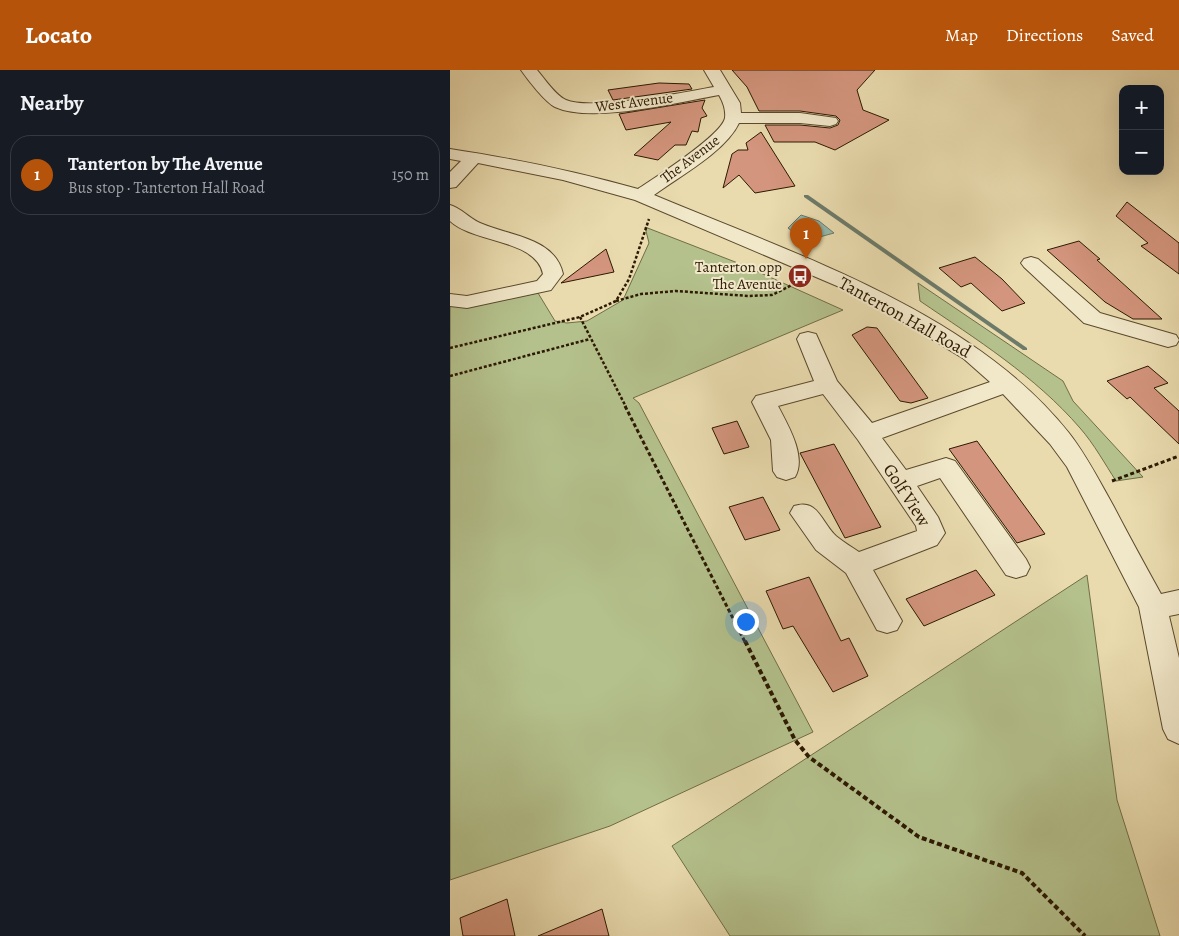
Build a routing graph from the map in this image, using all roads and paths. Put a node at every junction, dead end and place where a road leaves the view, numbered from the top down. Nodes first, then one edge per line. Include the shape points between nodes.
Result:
1 (529, 70) edge
2 (712, 70) edge
3 (724, 90) junction
4 (733, 118) junction
5 (830, 121) dead end
6 (450, 154) edge
7 (474, 157) junction
8 (450, 183) edge
9 (648, 198) junction
10 (450, 210) edge
11 (1031, 263) dead end
12 (819, 272) junction
13 (450, 300) edge
14 (616, 301) junction
15 (580, 317) junction
16 (590, 339) junction
17 (808, 339) dead end
18 (1175, 342) edge
19 (450, 348) edge
20 (450, 376) edge
21 (1007, 384) junction
22 (827, 386) junction
23 (867, 434) junction
24 (1179, 456) edge
25 (786, 471) dead end
26 (899, 482) junction
27 (1091, 490) junction
28 (803, 513) dead end
29 (856, 565) junction
30 (1016, 567) dead end
31 (1166, 605) edge
32 (887, 621) dead end
33 (1179, 729) edge
34 (1085, 936) edge

1 - 3 street, West Avenue via 559,103 584,108
2 - 3 street, The Avenue
3 - 4 street, The Avenue via 732,102
4 - 5 street, The Avenue
4 - 9 street, The Avenue via 726,132
6 - 7 street, Tanterton Hall Road
7 - 8 street
7 - 9 street, Tanterton Hall Road via 567,175
9 - 12 street, Tanterton Hall Road
9 - 14 path via 629,279
10 - 13 street via 470,226 539,251 550,263 553,274 544,286 467,302
11 - 18 street via 1092,318
12 - 14 path via 772,295 676,291 641,294
12 - 21 street, Tanterton Hall Road via 869,294 938,332 972,354
14 - 15 path
15 - 16 path
15 - 19 path
16 - 20 path
16 - 34 path via 795,740 809,757 919,837 1022,873
17 - 22 street, Golf View
21 - 23 street
21 - 27 street, Tanterton Hall Road via 1059,438
22 - 23 street, Golf View
22 - 25 street via 764,402 783,440
23 - 26 street, Golf View
24 - 27 path
26 - 29 street, Golf View via 929,524 931,533 927,538
26 - 30 street via 946,467
27 - 31 street, Tanterton Hall Road
28 - 29 street via 826,543
29 - 32 street
31 - 33 street, Tanterton Hall Road

